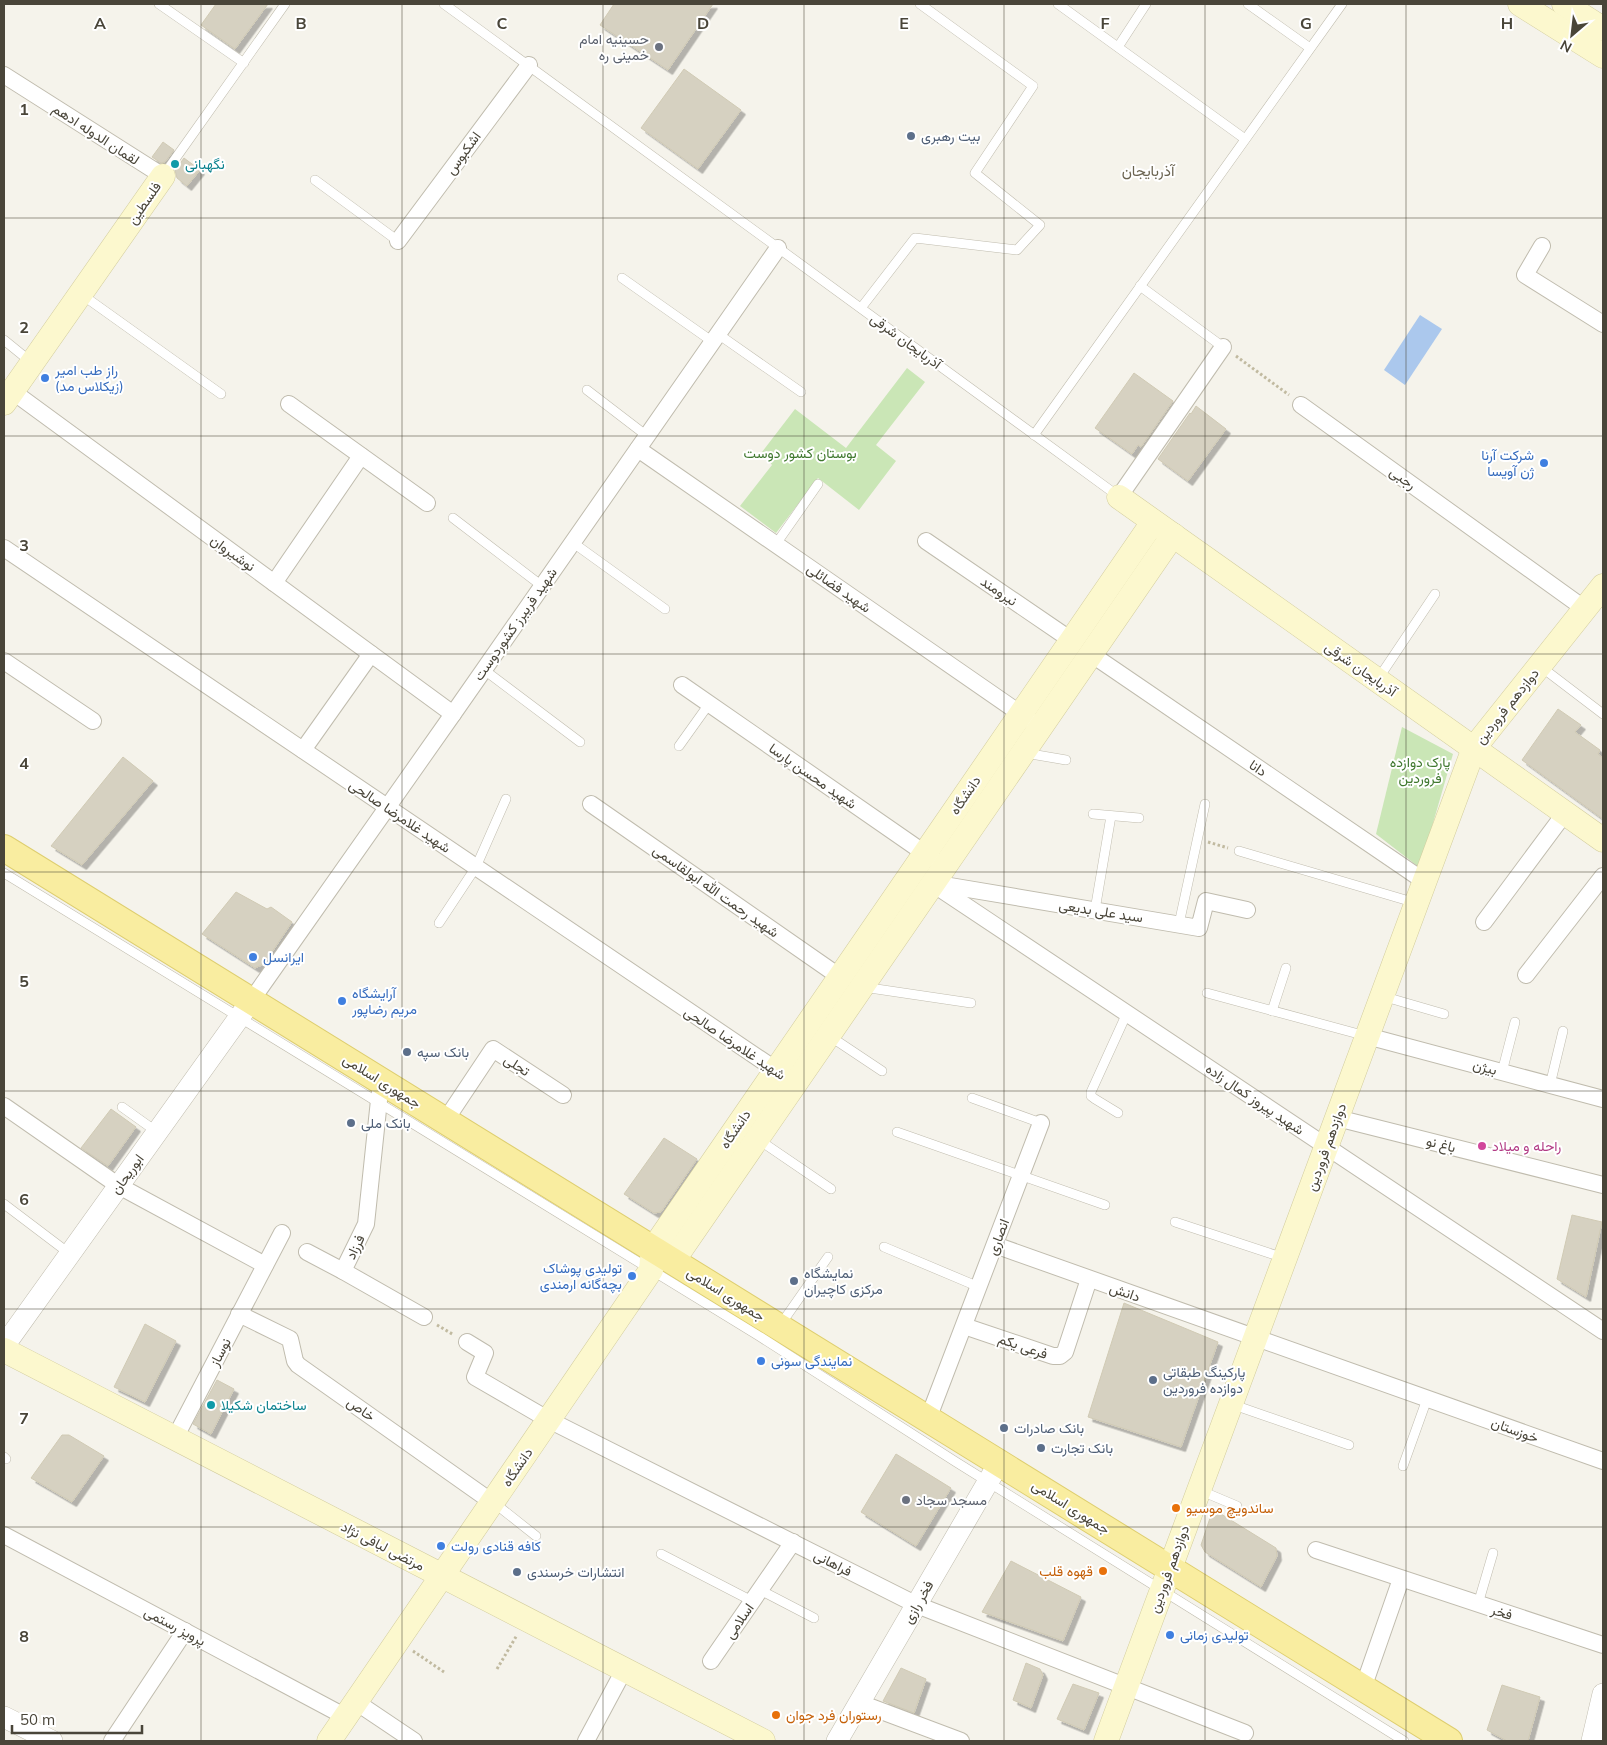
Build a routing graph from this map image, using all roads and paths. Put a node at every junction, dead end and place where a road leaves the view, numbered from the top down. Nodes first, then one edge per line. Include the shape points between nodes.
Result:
1 (158, 4) edge
2 (444, 4) edge
3 (920, 4) edge
4 (1058, 4) edge
5 (1146, 4) edge
6 (1248, 4) edge
7 (1342, 4) edge
8 (1520, 4) edge
9 (1564, 4) edge
10 (283, 5) edge
11 (1603, 29) edge
12 (1118, 47) junction
13 (1310, 48) junction
14 (1603, 56) edge
15 (244, 62) junction
16 (528, 66) junction
17 (4, 75) edge
18 (1245, 139) junction
19 (163, 176) junction
20 (315, 180) dead end
21 (398, 241) joint
22 (1542, 246) dead end
23 (778, 248) junction
24 (622, 278) dead end
25 (1140, 286) junction
26 (81, 294) junction
27 (861, 308) junction
28 (1603, 324) edge
29 (715, 338) junction
30 (4, 340) edge
31 (1223, 347) junction
32 (32, 363) junction
33 (587, 390) dead end
34 (801, 392) dead end
35 (221, 394) dead end
36 (8, 397) edge
37 (289, 404) dead end
38 (1302, 405) joint
39 (1034, 435) junction
40 (642, 442) junction
41 (361, 456) junction
42 (818, 484) dead end
43 (1119, 497) junction
44 (427, 503) dead end
45 (453, 518) dead end
46 (1153, 522) junction
47 (1173, 535) junction
48 (926, 541) dead end
49 (572, 542) junction
50 (776, 544) junction
51 (4, 548) edge
52 (274, 583) junction
53 (542, 586) junction
54 (1603, 586) edge
55 (1435, 594) dead end
56 (664, 609) dead end
57 (1585, 609) junction
58 (1071, 640) junction
59 (371, 654) junction
60 (1091, 654) junction
61 (4, 661) edge
62 (1539, 666) junction
63 (483, 670) junction
64 (1378, 680) junction
65 (682, 685) dead end
66 (709, 704) junction
67 (453, 714) junction
68 (1020, 714) junction
69 (1603, 714) edge
70 (93, 720) dead end
71 (1041, 727) junction
72 (580, 742) dead end
73 (679, 746) dead end
74 (1474, 748) junction
75 (303, 750) junction
76 (1011, 750) junction
77 (1066, 760) dead end
78 (506, 799) dead end
79 (592, 804) dead end
80 (1205, 804) dead end
81 (387, 807) junction
82 (1565, 813) junction
83 (1093, 814) dead end
84 (1111, 816) junction
85 (1139, 818) dead end
86 (1198, 839) junction
87 (1603, 840) edge
88 (4, 848) edge
89 (1239, 851) joint
90 (919, 862) junction
91 (476, 867) junction
92 (4, 873) edge
93 (939, 875) junction
94 (1603, 876) edge
95 (1424, 882) junction
96 (1416, 903) junction
97 (1095, 910) junction
98 (1248, 910) dead end
99 (1484, 922) dead end
100 (439, 923) dead end
101 (1179, 924) junction
102 (1286, 968) dead end
103 (1526, 975) dead end
104 (840, 978) junction
105 (862, 987) junction
106 (1207, 993) dead end
107 (1382, 996) junction
108 (972, 1003) dead end
109 (245, 1009) junction
110 (1272, 1011) junction
111 (1126, 1013) junction
112 (1444, 1014) dead end
113 (1515, 1022) dead end
114 (819, 1029) junction
115 (1563, 1031) dead end
116 (1367, 1036) junction
117 (776, 1070) junction
118 (882, 1071) dead end
119 (1502, 1072) junction
120 (796, 1083) junction
121 (1550, 1085) junction
122 (380, 1093) junction
123 (563, 1095) dead end
124 (972, 1098) dead end
125 (1603, 1099) edge
126 (4, 1106) edge
127 (122, 1107) dead end
128 (1118, 1113) dead end
129 (1336, 1118) junction
130 (445, 1121) junction
131 (1041, 1124) joint
132 (157, 1132) junction
133 (747, 1132) junction
134 (897, 1132) dead end
135 (1326, 1146) junction
136 (1021, 1176) junction
137 (1603, 1185) edge
138 (119, 1186) junction
139 (831, 1189) dead end
140 (4, 1204) edge
141 (1105, 1205) dead end
142 (1175, 1222) dead end
143 (282, 1233) dead end
144 (995, 1245) junction
145 (884, 1247) dead end
146 (307, 1252) dead end
147 (70, 1254) junction
148 (828, 1257) dead end
149 (1285, 1258) junction
150 (659, 1260) junction
151 (265, 1265) junction
152 (344, 1271) junction
153 (1089, 1279) junction
154 (979, 1287) junction
155 (239, 1314) junction
156 (424, 1317) joint
157 (964, 1326) junction
158 (779, 1327) junction
159 (1603, 1331) edge
160 (1255, 1338) junction
161 (466, 1342) joint
162 (4, 1348) edge
163 (1427, 1399) junction
164 (1231, 1404) junction
165 (928, 1419) junction
166 (549, 1420) junction
167 (174, 1438) junction
168 (1350, 1445) dead end
169 (1603, 1461) edge
170 (1403, 1466) dead end
171 (994, 1473) junction
172 (1199, 1490) junction
173 (492, 1502) junction
174 (1238, 1506) dead end
175 (4, 1535) edge
176 (536, 1536) dead end
177 (793, 1542) junction
178 (1316, 1550) dead end
179 (661, 1554) dead end
180 (1494, 1554) dead end
181 (442, 1576) junction
182 (1165, 1579) junction
183 (1402, 1579) junction
184 (756, 1596) junction
185 (1478, 1604) junction
186 (917, 1605) junction
187 (814, 1618) dead end
188 (526, 1619) junction
189 (185, 1631) junction
190 (398, 1641) junction
191 (1603, 1645) edge
192 (711, 1661) dead end
193 (497, 1669) dead end
194 (624, 1670) junction
195 (444, 1672) dead end
196 (1126, 1688) junction
197 (1363, 1688) junction
198 (1603, 1694) edge
199 (860, 1703) junction
200 (351, 1710) junction
201 (4, 1717) edge
202 (1245, 1733) dead end
203 (52, 1741) edge
204 (112, 1741) edge
205 (329, 1741) edge
206 (414, 1741) edge
207 (586, 1741) edge
208 (763, 1741) edge
209 (838, 1741) edge
210 (961, 1741) edge
211 (1106, 1741) edge
212 (1404, 1741) edge
213 (1449, 1741) edge
214 (1592, 1741) edge

1 - 15 lane
2 - 16 lane, آذربایجان شرقی
3 - 27 lane via 1033,86 975,173 1040,225 1017,250 915,238
4 - 12 lane
5 - 12 lane
6 - 13 lane
7 - 13 lane
8 - 14 main road
9 - 11 main road
10 - 15 lane, فلسطین
12 - 18 lane
13 - 18 lane
15 - 19 lane, فلسطین
16 - 21 street, اشکبوس
16 - 23 lane, آذربایجان شرقی
17 - 19 street, لقمان الدوله ادهم
18 - 25 lane
19 - 26 main road, فلسطین
20 - 21 lane
22 - 28 street via 1525,275
23 - 27 lane, آذربایجان شرقی
23 - 29 street, شهید فریبرز کشوردوست
24 - 29 lane
25 - 31 lane
25 - 39 lane
26 - 32 main road, فلسطین
26 - 35 lane
27 - 39 lane, آذربایجان شرقی
29 - 34 lane
29 - 40 street, شهید فریبرز کشوردوست
30 - 32 lane
31 - 38 path
31 - 43 street
32 - 36 main road, فلسطین
33 - 40 lane
36 - 52 street, نوشیروان
37 - 41 street
38 - 57 street, رجبی
39 - 43 lane, آذربایجان شرقی
40 - 49 street, شهید فریبرز کشوردوست
40 - 50 street, شهید فضائلی
41 - 44 street
41 - 52 street
42 - 50 lane
43 - 46 main road, آذربایجان شرقی
45 - 53 lane
46 - 47 main road, آذربایجان شرقی
46 - 58 main road, دانشگاه
47 - 60 main road, دانشگاه
47 - 64 main road, آذربایجان شرقی
48 - 58 street, نیرومند
49 - 53 street, شهید فریبرز کشوردوست
49 - 56 lane
50 - 68 street, شهید فضائلی
51 - 75 street, شهید غلامرضا صالحی
52 - 59 street, نوشیروان
53 - 63 street, شهید فریبرز کشوردوست
54 - 57 main road, دوازدهم فروردین
55 - 64 lane
57 - 62 main road, دوازدهم فروردین
58 - 60 main road
58 - 68 main road, دانشگاه
59 - 67 street, نوشیروان
59 - 75 street
60 - 71 main road, دانشگاه
60 - 95 street, دانا
61 - 70 street
62 - 69 lane
62 - 74 main road, دوازدهم فروردین
63 - 67 street, شهید فریبرز کشوردوست
63 - 72 lane
64 - 74 main road, آذربایجان شرقی
65 - 66 street, شهید محسن پارسا
66 - 73 lane
66 - 90 street, شهید محسن پارسا
67 - 81 street, شهید فریبرز کشوردوست
68 - 71 street, شهید فضائلی
68 - 76 main road, دانشگاه
71 - 76 main road, دانشگاه
74 - 82 main road, آذربایجان شرقی
74 - 95 main road, دوازدهم فروردین
75 - 81 street, شهید غلامرضا صالحی
76 - 77 lane
76 - 90 main road, دانشگاه
76 - 93 main road, دانشگاه
78 - 91 lane
79 - 104 street, شهید رحمت الله ابولقاسمی
80 - 86 lane
81 - 91 street, شهید غلامرضا صالحی
81 - 109 street, شهید فریبرز کشوردوست
82 - 87 main road, آذربایجان شرقی
82 - 99 street
83 - 84 lane
84 - 85 lane
84 - 97 lane
86 - 89 path
86 - 101 lane
88 - 109 main road, جمهوری اسلامی
89 - 96 lane
90 - 93 main road
90 - 104 main road, دانشگاه
91 - 100 lane
91 - 117 street, شهید غلامرضا صالحی
92 - 109 lane
93 - 97 street, سید علی بدیعی
93 - 105 main road, دانشگاه
93 - 111 street, شهید پیروز کمال زاده
94 - 103 street
95 - 96 main road, دوازدهم فروردین
96 - 107 main road, دوازدهم فروردین
97 - 101 street, سید علی بدیعی
98 - 101 street, سید علی بدیعی via 1206,901 1199,928
102 - 110 lane
104 - 105 main road
104 - 114 main road, دانشگاه
105 - 108 lane
105 - 114 main road, دانشگاه
106 - 110 lane
107 - 112 lane
107 - 116 main road, دوازدهم فروردین
109 - 122 main road, جمهوری اسلامی
109 - 132 street, ابوریحان
110 - 116 lane
111 - 128 lane via 1091,1092 1091,1096
111 - 135 street, شهید پیروز کمال زاده
113 - 119 lane
114 - 117 main road, دانشگاه
114 - 118 lane
114 - 120 main road, دانشگاه
115 - 121 lane
116 - 119 street, بیژن
116 - 129 main road, دوازدهم فروردین
117 - 120 street, شهید غلامرضا صالحی
117 - 133 main road, دانشگاه
119 - 121 street, بیژن
120 - 133 main road, دانشگاه
121 - 125 street, بیژن
122 - 130 main road, جمهوری اسلامی
122 - 150 lane
122 - 152 street, فرزاد via 366,1224
123 - 130 street, تجلی via 493,1049
124 - 131 lane, انصاری
126 - 138 street
127 - 132 lane
129 - 135 main road, دوازدهم فروردین
129 - 137 street, باغ نو
130 - 150 main road, جمهوری اسلامی
131 - 136 street, انصاری
132 - 138 street, ابوریحان
133 - 139 lane
133 - 150 main road, دانشگاه
134 - 136 lane
135 - 149 main road, دوازدهم فروردین
135 - 159 street, شهید پیروز کمال زاده
136 - 141 lane
136 - 144 street, انصاری
138 - 147 street, ابوریحان
138 - 151 street
140 - 147 lane
142 - 149 lane
143 - 151 street, نوساز
144 - 153 street, دانش
144 - 154 street, انصاری
145 - 154 lane
146 - 152 street
147 - 162 street, ابوریحان
148 - 158 lane
149 - 160 main road, دوازدهم فروردین
150 - 158 main road, جمهوری اسلامی
150 - 166 main road, دانشگاه
150 - 171 lane via 759,1336
151 - 155 street, نوساز
152 - 156 street, فرزاد
153 - 157 street, فرعی یکم via 1065,1352 1060,1356
153 - 160 street, دانش
154 - 157 street, انصاری
155 - 167 street, نوساز
155 - 173 street, خاص via 290,1339 298,1365
156 - 161 path
157 - 165 street, انصاری
158 - 165 main road, جمهوری اسلامی
160 - 163 street, خوزستان
160 - 164 main road, دوازدهم فروردین
161 - 166 street, فراهانی via 484,1353 475,1378
162 - 167 main road, مرتضی لبافی نژاد
163 - 169 street, خوزستان
163 - 170 lane
164 - 168 lane
164 - 172 main road, دوازدهم فروردین
165 - 171 main road, جمهوری اسلامی
166 - 173 main road, دانشگاه
166 - 177 street, فراهانی
167 - 181 main road, مرتضی لبافی نژاد
171 - 182 main road, جمهوری اسلامی
171 - 186 street, فخر رازی
172 - 174 lane
172 - 182 main road, دوازدهم فروردین
173 - 176 lane
173 - 181 main road, دانشگاه
175 - 189 street, پرویز رستمی
177 - 184 street, اسلامی
177 - 186 street, فراهانی
178 - 183 street, فخر
179 - 184 lane
180 - 185 lane
181 - 188 main road, مرتضی لبافی نژاد
181 - 190 main road, دانشگاه
182 - 196 main road, دوازدهم فروردین
182 - 197 main road, جمهوری اسلامی
182 - 212 lane
183 - 185 street, فخر
183 - 197 street
184 - 187 lane
184 - 192 street, اسلامی
185 - 191 street, فخر
186 - 196 street, فراهانی
186 - 199 street, فخر رازی
188 - 193 path
188 - 194 main road, مرتضی لبافی نژاد
189 - 200 street, پرویز رستمی
189 - 204 street
190 - 195 path
190 - 200 main road, دانشگاه
194 - 207 street
194 - 208 main road, مرتضی لبافی نژاد
196 - 202 street, فراهانی
196 - 211 main road, دوازدهم فروردین
197 - 213 main road, جمهوری اسلامی
198 - 214 street
199 - 209 street, فخر رازی
199 - 210 street
200 - 205 main road, دانشگاه
200 - 206 street, پرویز رستمی
201 - 203 street

